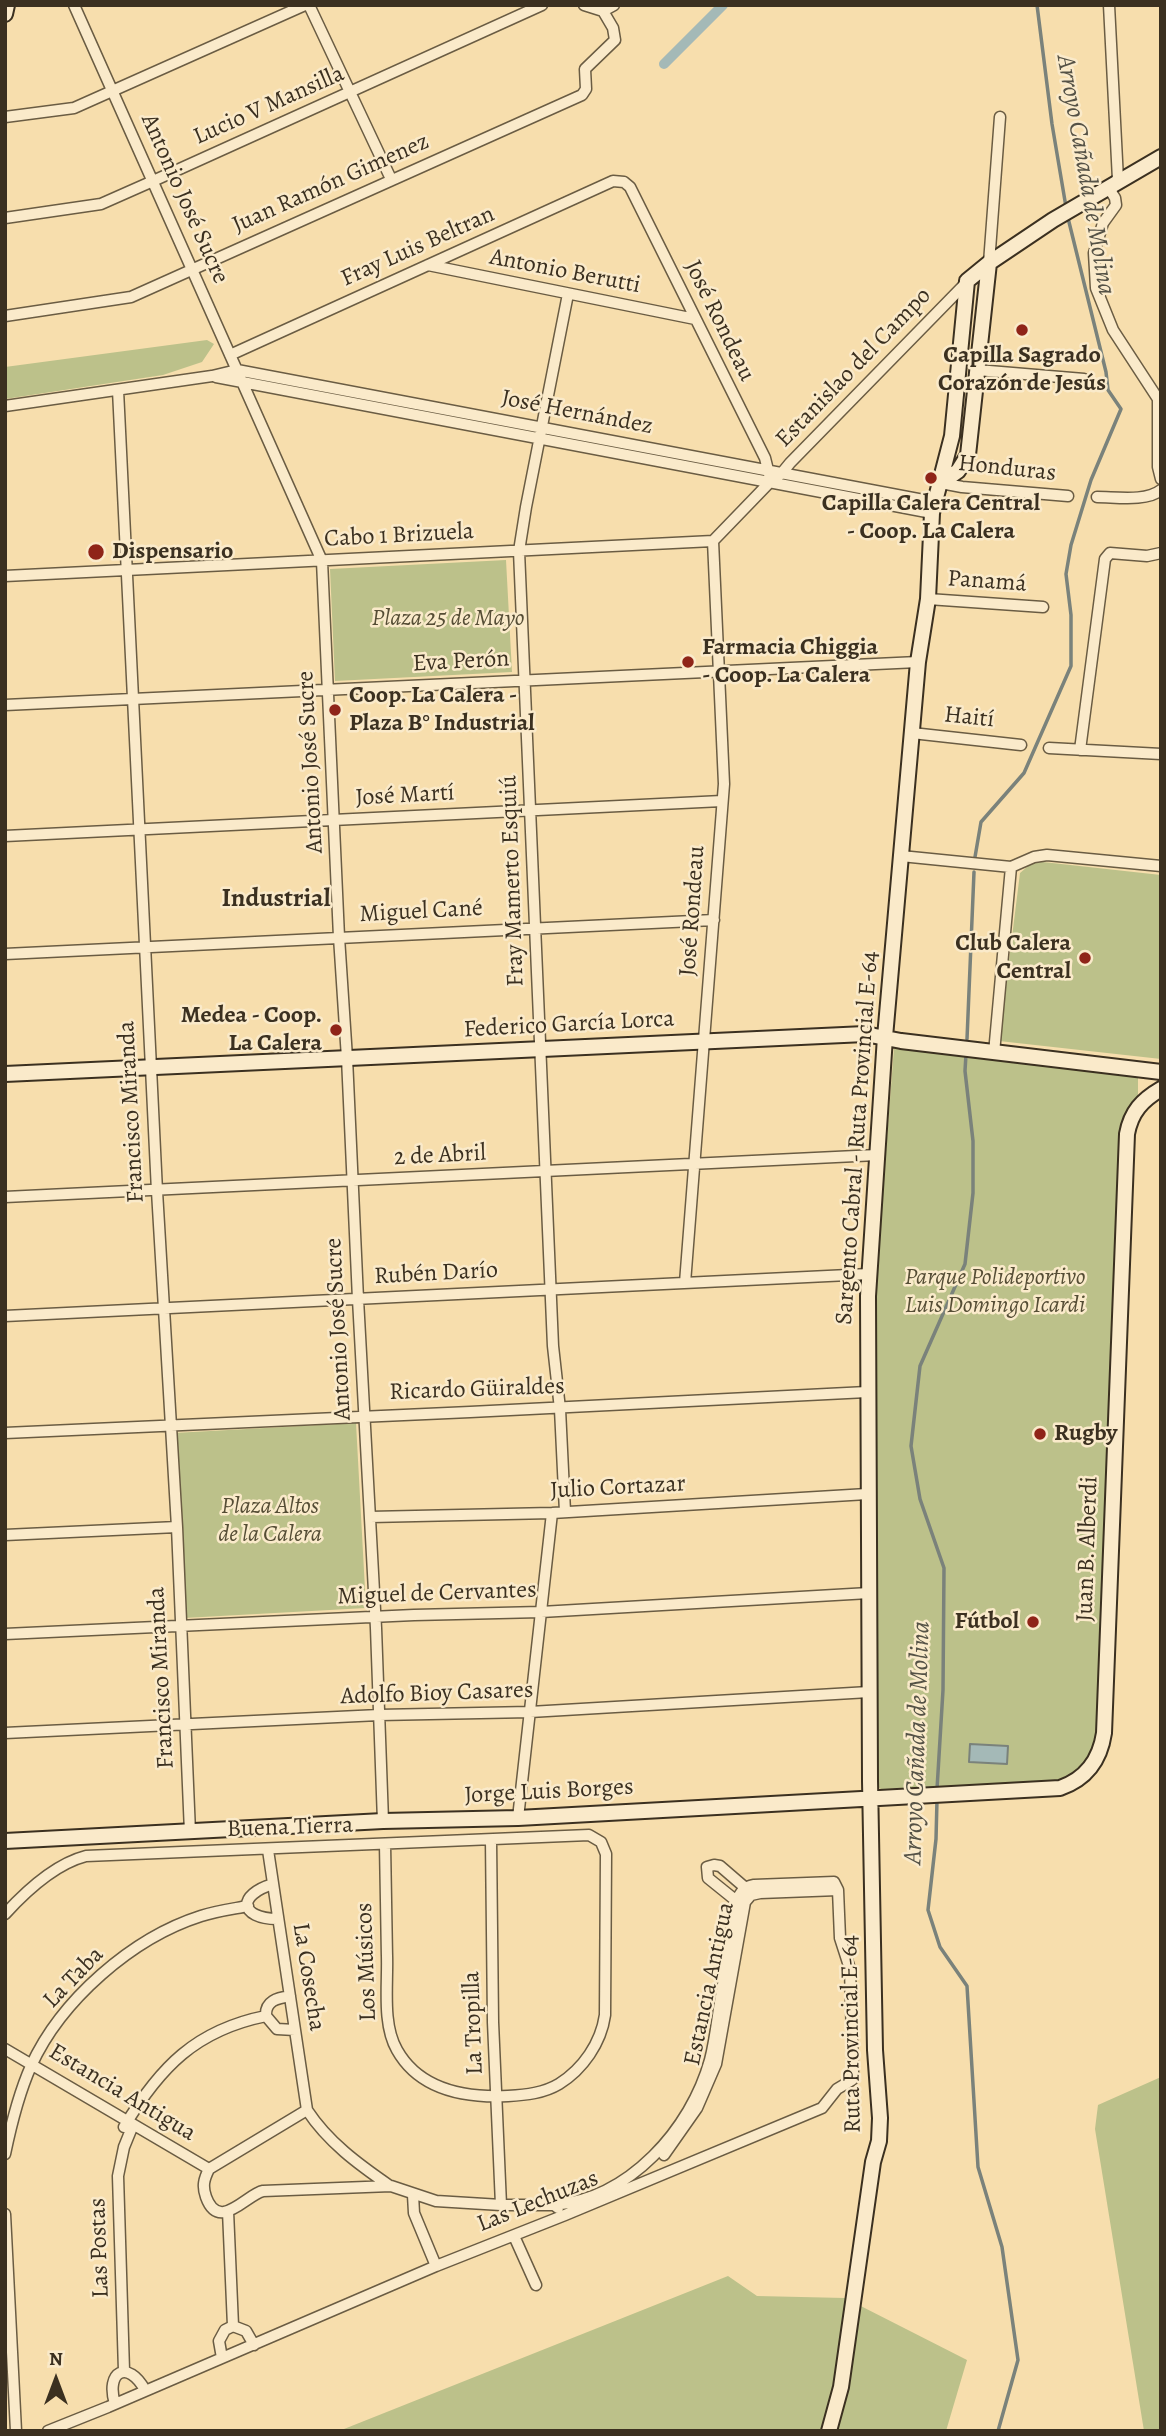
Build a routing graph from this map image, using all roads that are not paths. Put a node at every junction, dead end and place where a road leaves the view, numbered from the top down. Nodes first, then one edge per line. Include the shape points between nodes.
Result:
1 (7, 5) edge
2 (74, 5) edge
3 (307, 5) edge
4 (542, 5) edge
5 (584, 5) edge
6 (614, 5) edge
7 (1109, 5) edge
8 (603, 11) junction
9 (5, 13) edge
10 (113, 91) junction
11 (350, 92) junction
12 (5, 117) edge
13 (1000, 117) dead end
14 (1161, 157) edge
15 (391, 179) junction
16 (153, 181) junction
17 (624, 182) joint
18 (1113, 183) junction
19 (5, 218) edge
20 (989, 263) junction
21 (428, 265) junction
22 (191, 270) junction
23 (967, 281) junction
24 (568, 294) junction
25 (5, 316) edge
26 (695, 319) junction
27 (230, 355) junction
28 (237, 370) junction
29 (977, 370) junction
30 (212, 376) junction
31 (1084, 379) dead end
32 (241, 380) junction
33 (118, 390) junction
34 (1157, 392) edge
35 (354, 397) junction
36 (5, 407) edge
37 (543, 428) junction
38 (540, 439) junction
39 (781, 474) junction
40 (770, 477) junction
41 (1161, 479) edge
42 (941, 483) junction
43 (1161, 490) edge
44 (1068, 496) dead end
45 (1097, 497) dead end
46 (933, 508) junction
47 (713, 541) junction
48 (519, 551) junction
49 (1161, 553) edge
50 (322, 561) junction
51 (126, 571) junction
52 (5, 576) edge
53 (928, 598) junction
54 (1043, 607) dead end
55 (918, 662) junction
56 (719, 670) junction
57 (524, 680) junction
58 (328, 690) junction
59 (132, 699) junction
60 (5, 705) edge
61 (912, 733) junction
62 (1021, 745) dead end
63 (1049, 748) dead end
64 (1080, 750) junction
65 (1161, 754) edge
66 (722, 801) junction
67 (532, 810) junction
68 (335, 821) junction
69 (140, 830) junction
70 (5, 836) edge
71 (901, 856) junction
72 (1161, 866) edge
73 (1012, 867) junction
74 (714, 920) junction
75 (535, 928) junction
76 (339, 937) junction
77 (145, 947) junction
78 (5, 954) edge
79 (885, 1037) junction
80 (705, 1041) junction
81 (542, 1049) junction
82 (994, 1053) junction
83 (347, 1058) junction
84 (151, 1068) junction
85 (1133, 1068) junction
86 (1161, 1072) edge
87 (5, 1074) edge
88 (1161, 1089) edge
89 (1138, 1107) junction
90 (877, 1155) junction
91 (694, 1164) junction
92 (547, 1171) junction
93 (352, 1181) junction
94 (157, 1191) junction
95 (5, 1197) edge
96 (869, 1274) junction
97 (685, 1283) junction
98 (551, 1289) junction
99 (358, 1299) junction
100 (164, 1308) junction
101 (5, 1316) edge
102 (867, 1392) junction
103 (560, 1409) junction
104 (364, 1416) junction
105 (170, 1426) junction
106 (5, 1433) edge
107 (867, 1494) junction
108 (565, 1512) junction
109 (552, 1513) junction
110 (370, 1517) junction
111 (177, 1527) junction
112 (5, 1535) edge
113 (869, 1593) junction
114 (541, 1612) junction
115 (375, 1617) junction
116 (181, 1626) junction
117 (5, 1634) edge
118 (869, 1692) junction
119 (530, 1712) junction
120 (379, 1716) junction
121 (186, 1726) junction
122 (5, 1734) edge
123 (1089, 1770) joint
124 (871, 1800) junction
125 (518, 1818) junction
126 (383, 1821) junction
127 (190, 1832) junction
128 (595, 1838) joint
129 (491, 1840) junction
130 (5, 1841) edge
131 (385, 1844) junction
132 (268, 1850) junction
133 (273, 1884) junction
134 (836, 1886) joint
135 (748, 1891) junction
136 (740, 1905) junction
137 (248, 1906) junction
138 (5, 1914) edge
139 (277, 1919) junction
140 (289, 1996) junction
141 (266, 2016) junction
142 (295, 2030) junction
143 (5, 2049) edge
144 (5, 2056) edge
145 (31, 2067) junction
146 (498, 2096) junction
147 (307, 2110) junction
148 (129, 2126) junction
149 (661, 2153) junction
150 (5, 2154) edge
151 (365, 2169) junction
152 (674, 2170) junction
153 (206, 2174) junction
154 (391, 2186) junction
155 (356, 2188) junction
156 (614, 2189) junction
157 (413, 2195) junction
158 (554, 2205) junction
159 (501, 2206) junction
160 (228, 2211) junction
161 (5, 2214) edge
162 (565, 2216) junction
163 (514, 2236) junction
164 (436, 2266) junction
165 (536, 2285) dead end
166 (233, 2326) junction
167 (254, 2345) junction
168 (222, 2358) junction
169 (124, 2371) junction
170 (145, 2390) junction
171 (115, 2404) junction
172 (16, 2431) edge
173 (48, 2431) edge
174 (830, 2431) edge

1 - 9 street
2 - 10 street, Antonio José Sucre
3 - 10 street
3 - 11 street
4 - 11 street, Lucio V Mansilla
5 - 8 street
6 - 8 street
7 - 18 street
8 - 15 street, Juan Ramón Gimenez via 615,40 585,69 582,95
10 - 12 street via 65,110
10 - 16 street, Antonio José Sucre
11 - 15 street
11 - 16 street, Lucio V Mansilla
13 - 20 street
14 - 18 street
15 - 22 street, Juan Ramón Gimenez
16 - 19 street, Lucio V Mansilla via 101,204
16 - 22 street, Antonio José Sucre
17 - 21 street, Fray Luis Beltran via 613,181
17 - 26 street, José Rondeau
18 - 20 street
18 - 34 street via 1116,205 1103,223 1094,253 1096,288 1113,330
20 - 23 street
20 - 29 street, Sargento Cabral - Ruta Provincial E-64
21 - 24 street, Antonio Berutti
21 - 27 street, Fray Luis Beltran
22 - 25 street, Juan Ramón Gimenez via 122,300
22 - 27 street, Antonio José Sucre
23 - 39 street, Estanislao del Campo
23 - 42 street, Sargento Cabral - Ruta Provincial E-64 via 951,436
24 - 26 street, Antonio Berutti
24 - 37 street, Fray Mamerto Esquiú
26 - 40 street, José Rondeau via 765,458
27 - 28 street, Antonio José Sucre
28 - 30 street, José Hernández
28 - 32 street, Antonio José Sucre
28 - 35 street, José Hernández
29 - 31 street
29 - 42 street, Sargento Cabral - Ruta Provincial E-64 via 968,455 958,471
30 - 32 street, José Hernández
30 - 33 street, José Hernández
32 - 35 street, José Hernández
32 - 50 street, Antonio José Sucre
33 - 36 street, José Hernández
33 - 51 street, Francisco Miranda
34 - 41 street
35 - 37 street, José Hernández
35 - 38 street, José Hernández
37 - 38 street, Fray Mamerto Esquiú
37 - 40 street, José Hernández
38 - 40 street, José Hernández
38 - 48 street, Fray Mamerto Esquiú
39 - 40 street, Estanislao del Campo
39 - 46 street
40 - 46 street, José Hernández
40 - 47 street
42 - 44 street, Honduras
42 - 46 street, Sargento Cabral - Ruta Provincial E-64
43 - 45 street via 1144,496
46 - 53 street, Sargento Cabral - Ruta Provincial E-64
47 - 48 street, Cabo 1 Brizuela
47 - 56 street, José Rondeau
48 - 50 street, Cabo 1 Brizuela
48 - 57 street, Fray Mamerto Esquiú
49 - 64 street via 1110,553 1105,559
50 - 51 street, Cabo 1 Brizuela
50 - 58 street, Antonio José Sucre
51 - 52 street, Cabo 1 Brizuela
51 - 59 street, Francisco Miranda
53 - 54 street, Panamá
53 - 55 street, Sargento Cabral - Ruta Provincial E-64
55 - 56 street, Eva Perón
55 - 61 street, Sargento Cabral - Ruta Provincial E-64
56 - 57 street, Eva Perón
56 - 66 street, José Rondeau
57 - 58 street, Eva Perón
57 - 67 street, Fray Mamerto Esquiú
58 - 59 street, Eva Perón
58 - 68 street, Antonio José Sucre
59 - 60 street, Eva Perón
59 - 69 street, Francisco Miranda
61 - 62 street, Haití
61 - 71 street, Sargento Cabral - Ruta Provincial E-64
63 - 64 street
64 - 65 street
66 - 67 street, José Martí
66 - 74 street, José Rondeau
67 - 68 street, José Martí
67 - 75 street, Fray Mamerto Esquiú
68 - 69 street, José Martí
68 - 76 street, Antonio José Sucre
69 - 70 street, José Martí
69 - 77 street, Francisco Miranda
71 - 73 street
71 - 79 street, Sargento Cabral - Ruta Provincial E-64
72 - 73 street via 1047,855
73 - 82 street
74 - 75 street, Miguel Cané
74 - 80 street, José Rondeau
75 - 76 street, Miguel Cané
75 - 81 street, Fray Mamerto Esquiú
76 - 77 street, Miguel Cané
76 - 83 street, Antonio José Sucre
77 - 78 street, Miguel Cané
77 - 84 street, Francisco Miranda
79 - 80 street, Federico García Lorca
79 - 82 street, Federico García Lorca
79 - 90 street, Sargento Cabral - Ruta Provincial E-64
80 - 81 street, Federico García Lorca
80 - 91 street, José Rondeau
81 - 83 street, Federico García Lorca
81 - 92 street, Fray Mamerto Esquiú
82 - 85 street, Federico García Lorca
83 - 84 street, Federico García Lorca
83 - 93 street, Antonio José Sucre
84 - 87 street, Federico García Lorca
84 - 94 street, Francisco Miranda
85 - 86 street, Federico García Lorca
85 - 89 street via 1143,1076 1145,1087
88 - 89 street
89 - 123 street, Juan B. Alberdi via 1128,1127 1125,1163 1104,1732
90 - 91 street, 2 de Abril
90 - 96 street, Sargento Cabral - Ruta Provincial E-64
91 - 92 street, 2 de Abril
91 - 97 street, José Rondeau
92 - 93 street, 2 de Abril
92 - 98 street, Fray Mamerto Esquiú
93 - 94 street, 2 de Abril
93 - 99 street, Antonio José Sucre
94 - 95 street, 2 de Abril
94 - 100 street, Francisco Miranda
96 - 97 street, Rubén Darío
96 - 102 street, Sargento Cabral - Ruta Provincial E-64
97 - 98 street, Rubén Darío
98 - 99 street, Rubén Darío
98 - 103 street, Fray Mamerto Esquiú
99 - 100 street, Rubén Darío
99 - 104 street, Antonio José Sucre
100 - 101 street, Rubén Darío
100 - 105 street, Francisco Miranda
102 - 103 street, Ricardo Güiraldes
102 - 107 street, Sargento Cabral - Ruta Provincial E-64
103 - 104 street, Ricardo Güiraldes
103 - 108 street, Fray Mamerto Esquiú
104 - 105 street, Ricardo Güiraldes
104 - 110 street, Antonio José Sucre
105 - 106 street, Ricardo Güiraldes
105 - 111 street, Francisco Miranda
107 - 108 street, Julio Cortazar
107 - 113 street, Sargento Cabral - Ruta Provincial E-64
108 - 109 street, Julio Cortazar
109 - 110 street, Julio Cortazar
109 - 114 street
110 - 115 street, Antonio José Sucre
111 - 112 street
111 - 116 street, Francisco Miranda
113 - 114 street, Miguel de Cervantes
113 - 118 street, Sargento Cabral - Ruta Provincial E-64
114 - 115 street, Miguel de Cervantes
114 - 119 street
115 - 116 street, Miguel de Cervantes
115 - 120 street, Antonio José Sucre
116 - 117 street, Miguel de Cervantes
116 - 121 street, Francisco Miranda
118 - 119 street, Adolfo Bioy Casares
118 - 124 street, Sargento Cabral - Ruta Provincial E-64
119 - 120 street, Adolfo Bioy Casares
119 - 125 street
120 - 121 street, Adolfo Bioy Casares
120 - 126 street, Antonio José Sucre
121 - 122 street, Adolfo Bioy Casares
121 - 127 street, Francisco Miranda
123 - 124 street, Jorge Luis Borges via 1060,1788
124 - 125 street, Jorge Luis Borges
124 - 174 street, Ruta Provincial E-64 via 880,2135 841,2387
125 - 126 street, Jorge Luis Borges
126 - 127 street, Jorge Luis Borges
127 - 130 street, Jorge Luis Borges
128 - 129 street, Buena Tierra via 582,1834
128 - 146 street, Los Músicos via 606,1854 605,2004 600,2036 580,2067 558,2084 528,2094
129 - 131 street, Buena Tierra
129 - 146 street, La Tropilla
131 - 132 street, Buena Tierra
131 - 146 street, Los Músicos via 388,2015 393,2043 418,2075 442,2089
132 - 133 street, La Cosecha
132 - 138 street, Buena Tierra via 76,1858
133 - 137 street via 252,1893
133 - 139 street, La Cosecha
134 - 135 street, Estancia Antigua
134 - 152 street, Las Lechuzas via 839,1932 850,1969 852,2080 837,2089 822,2109
135 - 136 street, Estancia Antigua
135 - 136 street via 720,1866 707,1867 708,1878
136 - 149 street, Estancia Antigua via 710,2060
137 - 139 street via 258,1917
137 - 145 street, La Taba via 180,1924 142,1944 76,2000
139 - 140 street, La Cosecha
140 - 141 street, Las Postas via 270,2002
140 - 142 street, La Cosecha
141 - 142 street via 277,2029
141 - 148 street, Las Postas via 198,2041 165,2069
142 - 147 street, La Cosecha
143 - 145 street, Estancia Antigua
144 - 145 street, Estancia Antigua
145 - 148 street, Estancia Antigua
145 - 150 street, La Taba
146 - 159 street, La Tropilla
147 - 151 street, La Cosecha via 330,2139
147 - 153 street
148 - 153 street, Estancia Antigua
148 - 169 street, Las Postas via 118,2176
149 - 152 street
149 - 156 street, Estancia Antigua
151 - 154 street, La Cosecha
151 - 155 street via 365,2180
152 - 156 street, Las Lechuzas
153 - 160 street, Estancia Antigua via 209,2203
154 - 155 street, Estancia Antigua
154 - 157 street, Estancia Antigua
155 - 160 street, Estancia Antigua via 263,2190
156 - 158 street, Estancia Antigua
156 - 162 street, Las Lechuzas
157 - 159 street, Estancia Antigua
157 - 164 street via 414,2213
158 - 159 street, Estancia Antigua
158 - 162 street
160 - 166 street
161 - 172 street
162 - 163 street, Las Lechuzas
163 - 164 street, Las Lechuzas
163 - 165 street
164 - 167 street, Las Lechuzas
166 - 167 street via 246,2331
166 - 168 street via 219,2341
167 - 168 street, Las Lechuzas
168 - 170 street, Las Lechuzas
169 - 170 street via 136,2376
169 - 171 street, Las Postas via 113,2381
170 - 171 street, Las Lechuzas
171 - 173 street, Las Lechuzas

